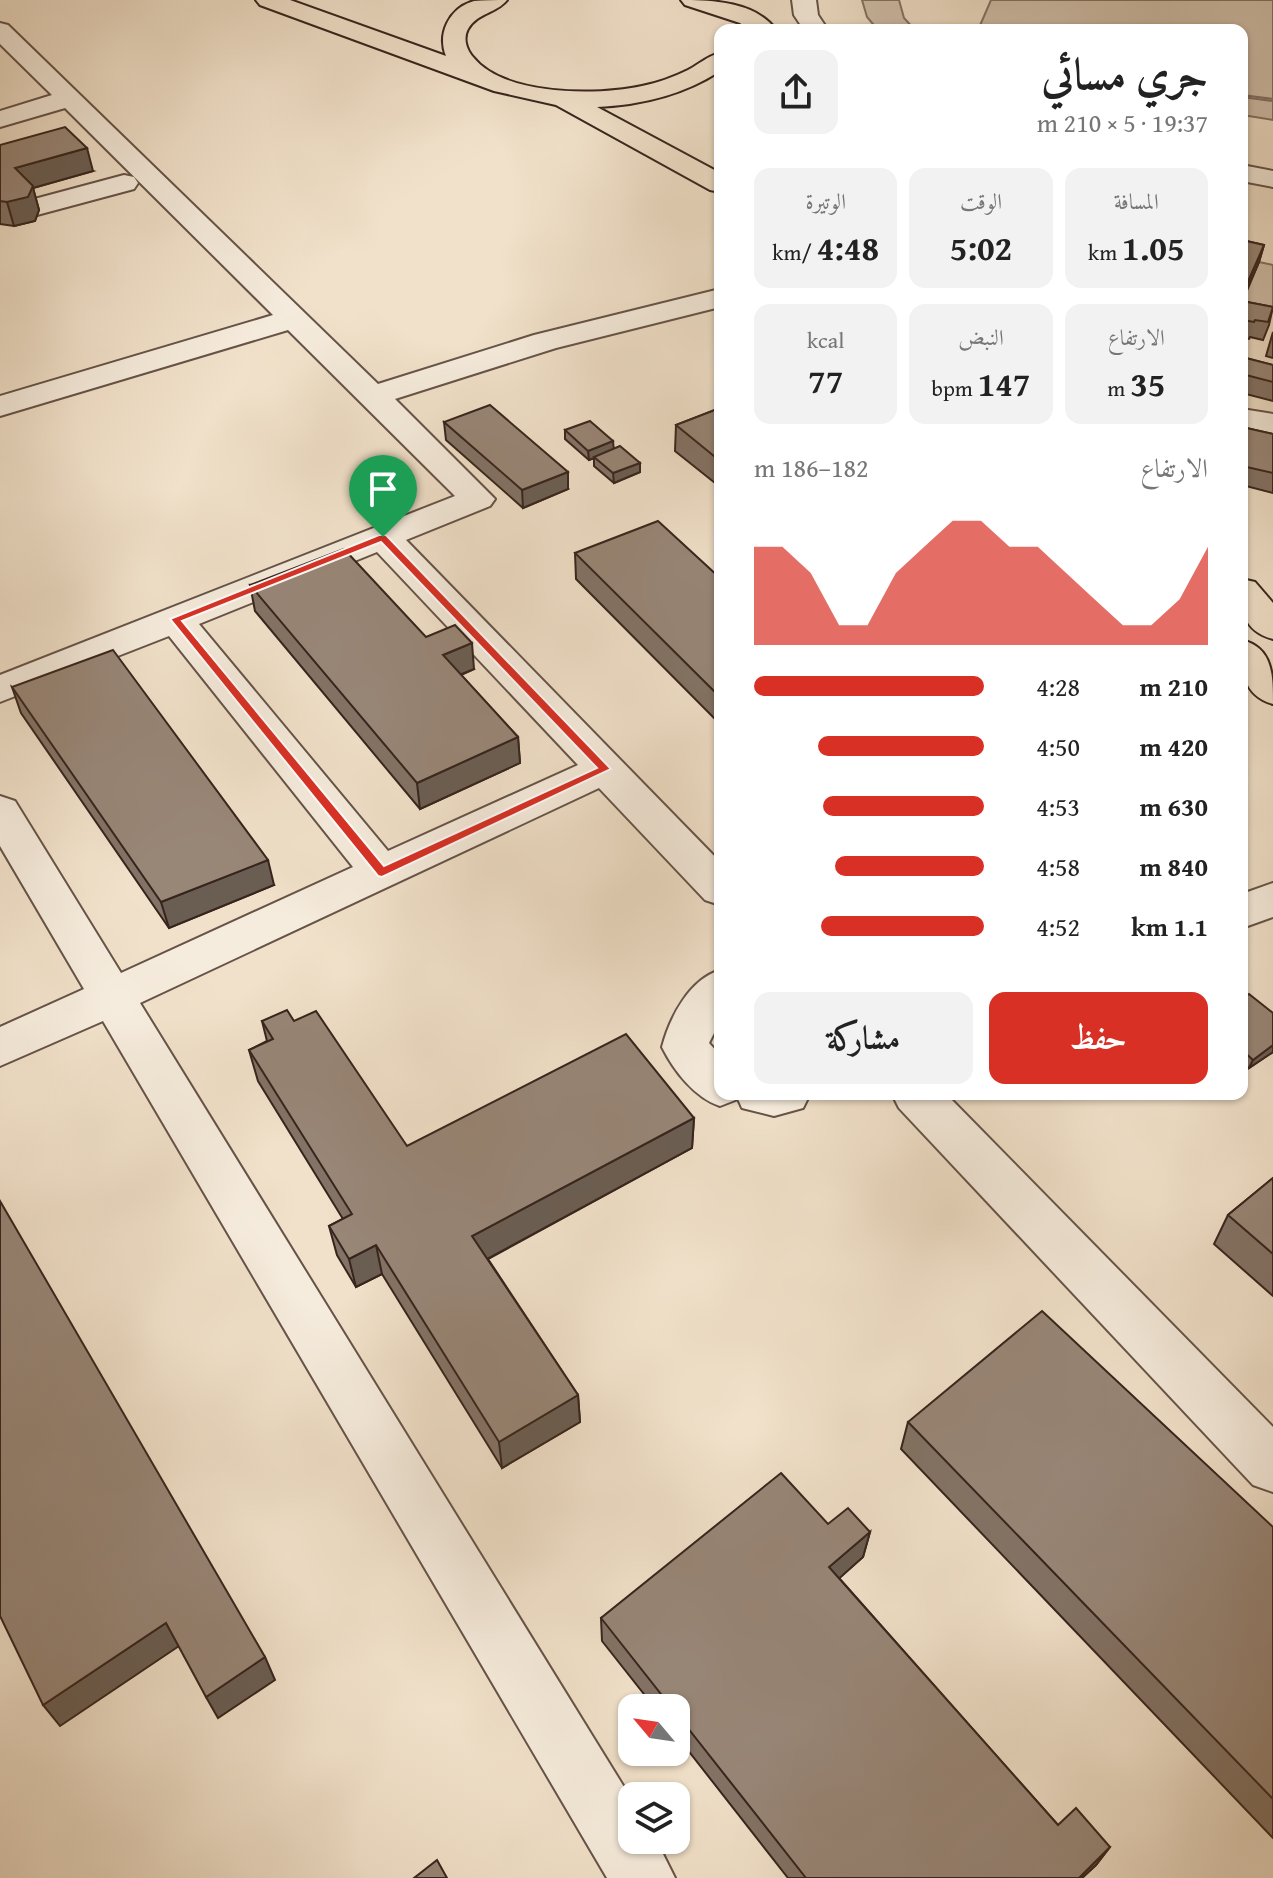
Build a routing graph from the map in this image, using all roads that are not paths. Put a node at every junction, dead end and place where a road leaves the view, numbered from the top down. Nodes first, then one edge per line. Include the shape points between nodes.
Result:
1 (268, 0) edge
2 (495, 0) edge
3 (691, 0) edge
4 (804, 0) edge
5 (472, 7) edge
6 (750, 16) edge
7 (721, 24) edge
8 (812, 24) edge
9 (0, 30) edge
10 (714, 65) edge
11 (482, 78) junction
12 (557, 97) junction
13 (70, 98) junction
14 (0, 119) edge
15 (1248, 174) edge
16 (1273, 179) edge
17 (714, 181) edge
18 (124, 183) dead end
19 (37, 207) dead end
20 (714, 299) edge
21 (294, 318) junction
22 (714, 320) edge
23 (382, 404) junction
24 (0, 406) edge
25 (1248, 420) edge
26 (1273, 424) edge
27 (383, 537) junction
28 (1248, 597) edge
29 (175, 619) junction
30 (1273, 627) edge
31 (1248, 660) edge
32 (0, 689) edge
33 (1273, 691) edge
34 (605, 769) junction
35 (0, 811) edge
36 (382, 873) junction
37 (714, 883) edge
38 (1273, 899) edge
39 (1248, 909) edge
40 (714, 995) edge
41 (112, 996) junction
42 (0, 1048) edge
43 (714, 1080) edge
44 (922, 1100) edge
45 (1273, 1466) edge
46 (643, 1878) edge

1 - 11 main road
2 - 5 main road
3 - 6 main road
3 - 7 main road
4 - 8 lane
5 - 11 main road via 455,30 452,46 461,63
9 - 13 lane
10 - 12 main road via 672,87 637,95
11 - 12 main road
12 - 17 main road
13 - 14 lane
13 - 21 lane
15 - 16 lane
18 - 19 lane
20 - 23 lane via 481,358
21 - 23 lane
21 - 24 lane
22 - 23 lane
23 - 27 lane via 478,499
25 - 26 lane
27 - 29 lane
27 - 34 lane
28 - 30 main road
29 - 32 lane
29 - 36 lane
31 - 33 main road
34 - 36 lane
34 - 37 lane
35 - 41 lane
36 - 41 lane
38 - 39 lane
40 - 43 lane via 691,1025 685,1047
41 - 42 lane
41 - 46 lane
44 - 45 lane

